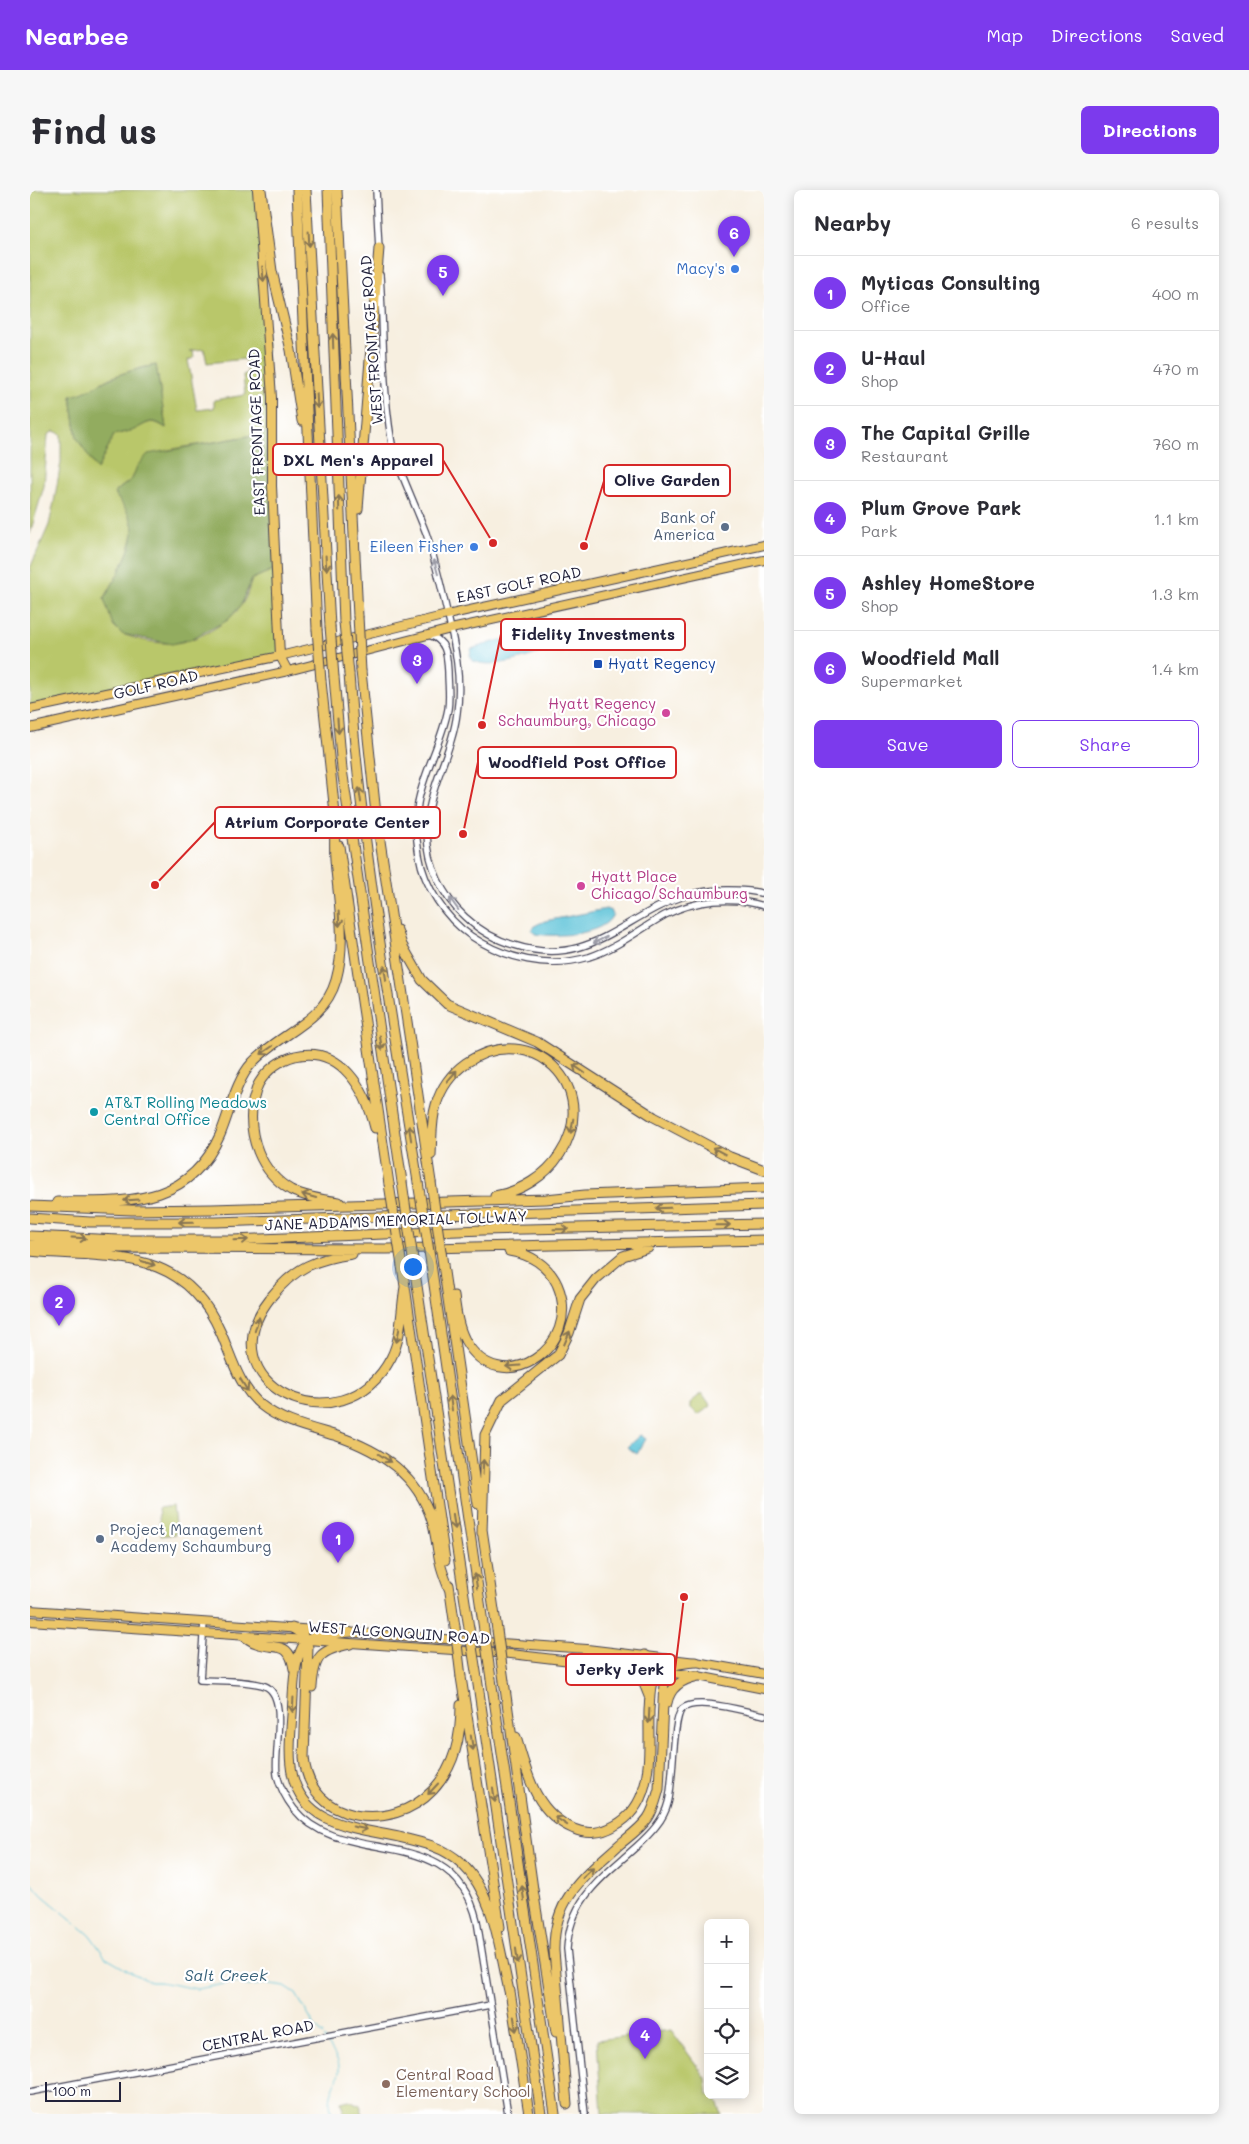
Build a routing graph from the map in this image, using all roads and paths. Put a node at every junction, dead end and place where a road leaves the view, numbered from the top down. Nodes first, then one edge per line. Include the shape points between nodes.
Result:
1 (259, 190) edge
2 (297, 190) edge
3 (306, 190) edge
4 (328, 190) edge
5 (337, 190) edge
6 (376, 190) edge
7 (379, 248) junction
8 (309, 468) junction
9 (764, 545) edge
10 (355, 554) junction
11 (764, 560) edge
12 (448, 615) junction
13 (451, 630) junction
14 (428, 635) junction
15 (280, 656) junction
16 (288, 671) junction
17 (30, 709) edge
18 (30, 728) edge
19 (335, 818) junction
20 (764, 894) edge
21 (388, 899) junction
22 (764, 906) edge
23 (386, 1168) junction
24 (764, 1170) edge
25 (431, 1177) junction
26 (764, 1188) edge
27 (475, 1201) junction
28 (30, 1204) edge
29 (374, 1205) junction
30 (764, 1205) edge
31 (30, 1218) edge
32 (764, 1224) edge
33 (30, 1236) edge
34 (754, 1240) junction
35 (764, 1240) edge
36 (30, 1245) edge
37 (474, 1246) junction
38 (387, 1249) junction
39 (30, 1250) edge
40 (444, 1266) junction
41 (405, 1287) junction
42 (482, 1533) junction
43 (450, 1591) junction
44 (30, 1610) edge
45 (30, 1621) edge
46 (204, 1622) junction
47 (292, 1628) junction
48 (349, 1632) junction
49 (203, 1634) junction
50 (246, 1637) junction
51 (306, 1642) junction
52 (350, 1644) junction
53 (645, 1655) junction
54 (696, 1662) junction
55 (624, 1667) junction
56 (661, 1671) junction
57 (764, 1674) edge
58 (295, 1675) junction
59 (698, 1676) junction
60 (462, 1677) junction
61 (764, 1689) edge
62 (650, 1699) junction
63 (508, 1708) junction
64 (764, 1715) edge
65 (663, 1720) junction
66 (306, 1730) junction
67 (510, 1995) junction
68 (490, 2005) junction
69 (30, 2092) edge
70 (567, 2104) junction
71 (508, 2114) edge
72 (529, 2114) edge
73 (541, 2114) edge
74 (555, 2114) edge
75 (569, 2114) edge
76 (585, 2114) edge

1 - 8 highway via 272,271 292,350
1 -> 15 main road, EAST FRONTAGE ROAD via 272,396 272,486
2 - 8 highway
3 -> 73 highway, bridge via 330,626 342,769
74 -> 4 highway, bridge via 356,771 344,622
5 - 10 highway
6 - 7 street, WEST FRONTAGE ROAD
7 - 10 highway
12 -> 7 street, WEST FRONTAGE ROAD via 428,539 391,443
8 - 19 highway, bridge via 317,629
9 - 12 main road, EAST GOLF ROAD
10 - 21 highway, bridge via 361,670
11 - 13 main road, EAST GOLF ROAD
12 - 13 street, WEST FRONTAGE ROAD
12 - 15 main road, EAST GOLF ROAD
13 - 14 main road, EAST GOLF ROAD
20 -> 13 street, WEST FRONTAGE ROAD via 717,890 688,895 596,942 558,951 508,944 470,922 441,886 428,841 430,798 453,737 457,712 458,686
14 - 16 main road, EAST GOLF ROAD
14 - 22 street via 442,642 446,651 448,707 418,802 417,840 421,867 431,890 462,930 504,954 556,962 589,957 665,915 688,906 732,900
15 - 16 main road, EAST FRONTAGE ROAD
15 - 17 main road, GOLF ROAD
16 - 18 main road, GOLF ROAD
19 - 23 highway
19 -> 28 highway via 334,858 340,943 336,981 326,1002 311,1019 250,1064 219,1137 201,1165 178,1185 145,1198
24 -> 21 highway via 730,1158 654,1117 538,1042 447,1004 422,980 406,952
21 - 25 highway
29 -> 23 highway via 311,1197 292,1190 272,1174 259,1154 252,1127 251,1111 258,1084 272,1068 288,1058 314,1055 337,1062 355,1080 369,1107
23 - 41 highway, bridge
25 -> 27 highway via 433,1116 445,1085 456,1072 474,1057 504,1048 530,1051 545,1058 561,1074 571,1096 573,1120 564,1147 551,1166 534,1181 507,1193
25 - 40 highway, bridge
26 - 27 highway
27 - 29 highway
28 - 29 highway via 150,1210
30 -> 31 highway, JANE ADDAMS MEMORIAL TOLLWAY via 207,1222 90,1222
33 -> 32 highway, JANE ADDAMS MEMORIAL TOLLWAY via 233,1240
34 - 35 highway
34 - 37 highway
42 -> 34 highway via 485,1435 502,1400 558,1355 580,1299 596,1278 613,1262 639,1250 709,1247
36 - 38 highway
37 - 38 highway
37 -> 40 highway via 523,1253 544,1266 554,1279 561,1298 562,1323 551,1345 537,1359 526,1365 504,1367 478,1356 462,1332
41 -> 38 highway via 399,1334 391,1358 375,1380 358,1392 334,1401 300,1402 270,1385 259,1368 252,1344 256,1322 286,1281 319,1260
39 -> 43 highway via 143,1262 188,1284 209,1308 240,1379 261,1405 283,1419 374,1451 411,1480 429,1514 440,1564
40 - 42 highway
41 - 43 highway
42 - 63 highway, bridge
43 - 60 highway, bridge
44 - 46 main road, WEST ALGONQUIN ROAD
45 - 49 main road, WEST ALGONQUIN ROAD
46 - 47 main road, WEST ALGONQUIN ROAD
46 - 49 street
47 - 48 main road, WEST ALGONQUIN ROAD
47 - 51 highway via 302,1634
48 - 51 highway via 311,1637
48 - 53 main road, WEST ALGONQUIN ROAD
49 - 50 main road, WEST ALGONQUIN ROAD
49 - 68 street via 200,1680 256,1684 271,1691 278,1702 277,1775 285,1795 303,1818 327,1834 425,1858 453,1876 464,1889 475,1913
50 - 51 main road, WEST ALGONQUIN ROAD
50 - 58 highway via 256,1644 276,1645 284,1649 291,1658
51 - 52 main road, WEST ALGONQUIN ROAD
51 - 58 highway via 298,1654
51 - 66 highway
52 - 55 main road, WEST ALGONQUIN ROAD via 511,1654
52 - 66 highway via 327,1650 318,1658
53 - 54 main road, WEST ALGONQUIN ROAD
53 - 56 highway
54 - 56 highway
54 - 57 main road, WEST ALGONQUIN ROAD
55 - 56 main road, WEST ALGONQUIN ROAD
55 - 62 highway via 643,1681
56 - 59 main road, WEST ALGONQUIN ROAD
56 - 62 highway via 653,1679
56 - 65 highway via 664,1681
58 -> 67 highway via 290,1763 301,1795 311,1808 332,1821 430,1845 462,1863 481,1889 493,1918
59 - 61 main road, WEST ALGONQUIN ROAD
59 - 65 highway via 682,1681 672,1689
60 -> 66 highway via 460,1736 450,1766 428,1794 396,1811 357,1816 334,1808 321,1799 313,1789 305,1767
60 -> 67 highway
62 -> 63 highway via 646,1779 640,1800 634,1811 622,1821 595,1832 581,1832 568,1826 551,1815 541,1802 528,1776
63 - 70 highway
64 - 76 street via 700,1703 682,1710 676,1720 674,1773 666,1810 647,1837 596,1883 576,1910 567,1949
70 -> 65 highway via 554,1951 557,1919 580,1881 636,1831 651,1812 659,1789
67 -> 72 highway
68 - 69 street, CENTRAL ROAD
68 - 71 street
70 - 75 highway

